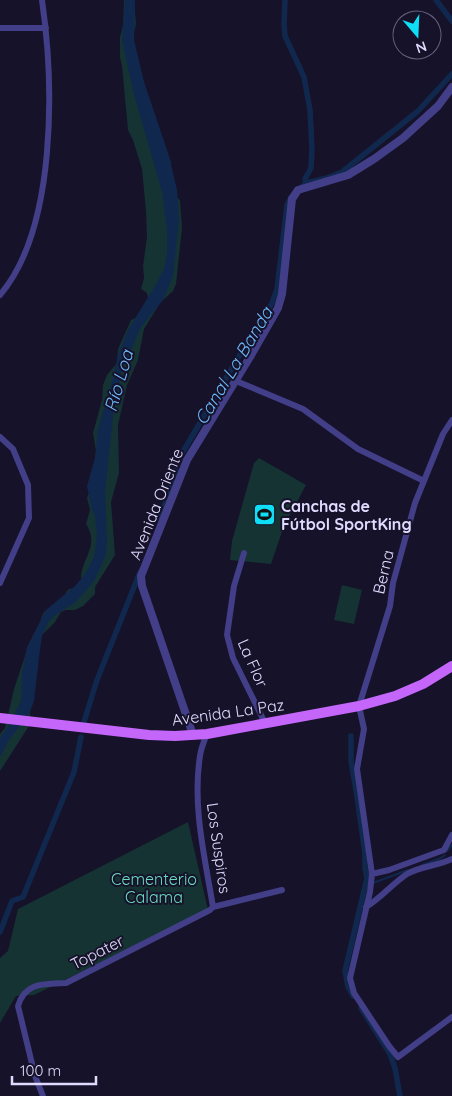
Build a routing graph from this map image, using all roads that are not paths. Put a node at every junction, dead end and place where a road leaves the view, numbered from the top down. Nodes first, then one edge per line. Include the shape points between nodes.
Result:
1 (42, 0) edge
2 (0, 28) edge
3 (46, 28) junction
4 (452, 87) edge
5 (0, 294) edge
6 (236, 381) junction
7 (452, 420) edge
8 (0, 438) edge
9 (424, 481) junction
10 (244, 553) dead end
11 (0, 584) edge
12 (452, 666) edge
13 (359, 706) junction
14 (0, 718) edge
15 (266, 723) junction
16 (207, 734) junction
17 (193, 735) junction
18 (452, 835) edge
19 (444, 850) junction
20 (452, 859) edge
21 (372, 874) junction
22 (282, 890) dead end
23 (213, 907) junction
24 (366, 907) junction
25 (452, 1016) edge
26 (43, 1096) edge

1 - 3 street
2 - 3 street
3 - 5 street via 48,137 42,193 30,242 9,284
4 - 6 street, Avenida Oriente via 438,106 374,159 348,175 298,190 292,199 278,308
6 - 9 street via 303,409 358,449
6 - 17 street, Avenida Oriente via 187,460 141,576
7 - 9 street, Berna
8 - 11 street via 13,449 28,485 29,518
9 - 13 street, Berna via 415,502 390,606
10 - 15 street, La Flor via 234,586 227,635 233,658
12 - 13 main road, Avenida La Paz via 395,696
13 - 15 main road, Avenida La Paz
13 - 21 street via 364,730 357,768
14 - 17 main road, Avenida La Paz via 149,735
15 - 16 main road, Avenida La Paz
16 - 17 main road, Avenida La Paz
16 - 23 street, Los Suspiros via 200,754 197,787 200,829
18 - 19 street
19 - 20 street
19 - 21 street
20 - 24 street via 408,873
21 - 24 street
22 - 23 street, Topater
23 - 26 street, Topater via 66,983 47,983 27,990 18,1006
24 - 25 street via 350,978 354,993 389,1046 398,1057

